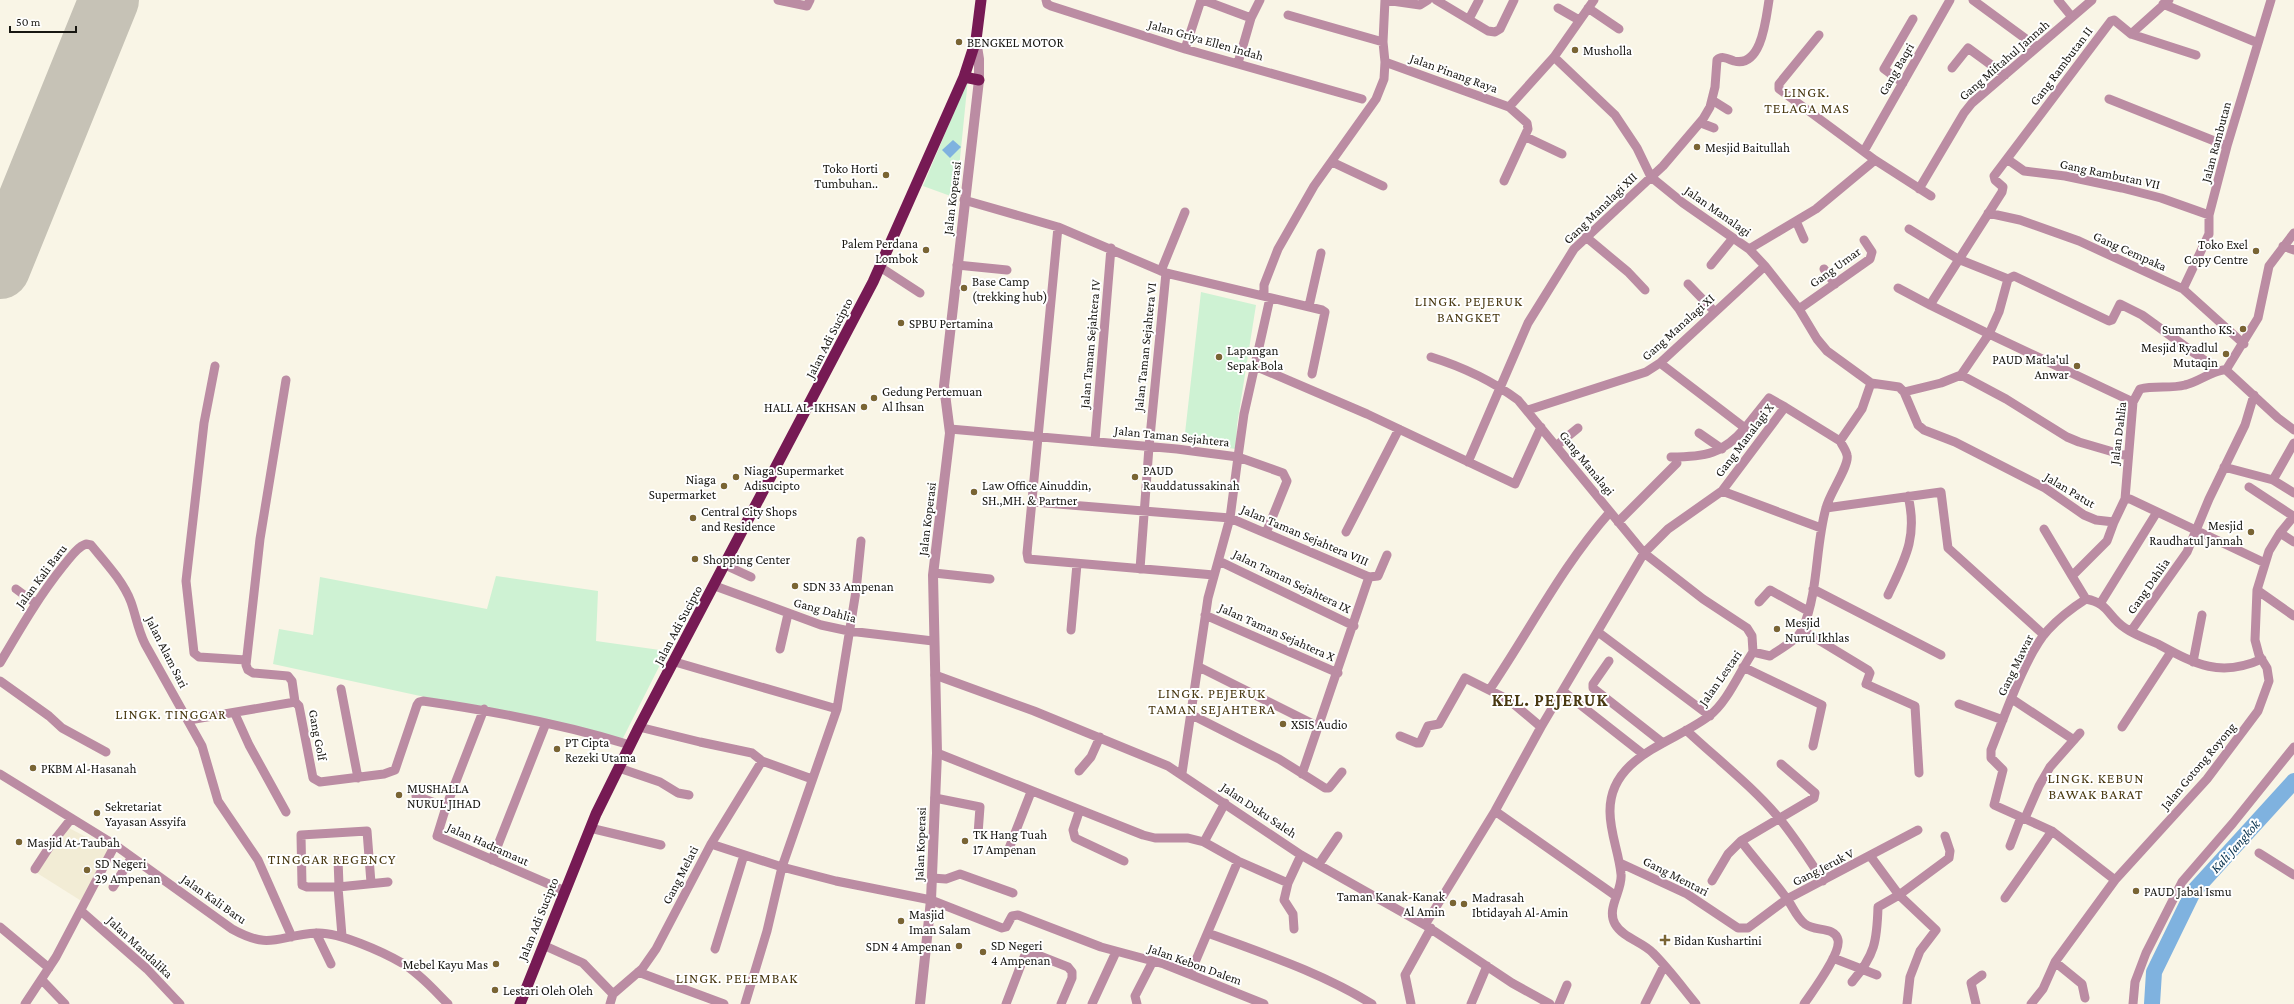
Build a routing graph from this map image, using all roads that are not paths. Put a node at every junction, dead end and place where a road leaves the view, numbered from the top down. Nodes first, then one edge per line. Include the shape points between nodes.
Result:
1 (778, 0) edge
2 (810, 0) edge
3 (981, 0) edge
4 (1046, 0) edge
5 (1202, 0) edge
6 (1260, 0) edge
7 (1385, 0) edge
8 (1428, 0) edge
9 (1436, 0) edge
10 (1480, 0) edge
11 (1514, 0) edge
12 (1594, 0) edge
13 (1770, 0) edge
14 (1950, 0) edge
15 (1973, 0) edge
16 (2058, 0) edge
17 (2092, 0) edge
18 (2166, 2) edge
19 (2268, 2) edge
20 (1558, 8) dead end
21 (1588, 8) junction
22 (1288, 15) dead end
23 (2072, 17) junction
24 (1251, 18) junction
25 (1469, 19) junction
26 (1913, 19) dead end
27 (1580, 20) junction
28 (1618, 29) dead end
29 (2131, 34) junction
30 (1819, 35) dead end
31 (976, 40) junction
32 (1383, 42) junction
33 (2258, 43) junction
34 (2037, 48) junction
35 (1185, 49) junction
36 (2196, 55) dead end
37 (1554, 57) junction
38 (1385, 62) junction
39 (1238, 63) junction
40 (1952, 68) dead end
41 (2004, 75) junction
42 (964, 77) junction
43 (979, 80) junction
44 (1903, 83) junction
45 (1362, 99) dead end
46 (2109, 99) dead end
47 (1712, 100) junction
48 (1509, 107) junction
49 (1728, 110) dead end
50 (1701, 123) junction
51 (1714, 128) dead end
52 (1526, 136) junction
53 (2227, 146) junction
54 (1864, 150) junction
55 (1562, 154) dead end
56 (2007, 159) junction
57 (1875, 160) junction
58 (1332, 162) junction
59 (1651, 176) junction
60 (1504, 181) dead end
61 (1383, 186) dead end
62 (1919, 189) junction
63 (1931, 196) dead end
64 (964, 200) junction
65 (1185, 212) dead end
66 (1988, 212) junction
67 (2209, 214) junction
68 (1796, 221) junction
69 (1058, 226) junction
70 (1910, 230) dead end
71 (2294, 233) edge
72 (1586, 238) junction
73 (1733, 238) junction
74 (1804, 238) dead end
75 (1864, 240) dead end
76 (2283, 246) junction
77 (1111, 248) junction
78 (1749, 249) junction
79 (2294, 250) edge
80 (1321, 253) dead end
81 (1958, 259) junction
82 (957, 265) junction
83 (1711, 265) dead end
84 (1765, 266) junction
85 (880, 267) junction
86 (1824, 269) dead end
87 (1008, 270) dead end
88 (1164, 272) junction
89 (2008, 279) junction
90 (1688, 284) dead end
91 (1835, 284) junction
92 (1898, 288) dead end
93 (2183, 289) junction
94 (1645, 290) dead end
95 (920, 293) dead end
96 (1267, 297) junction
97 (1930, 305) junction
98 (1309, 306) junction
99 (1799, 309) junction
100 (1714, 311) junction
101 (1989, 334) junction
102 (2244, 344) junction
103 (1431, 357) dead end
104 (1660, 363) junction
105 (215, 366) dead end
106 (1255, 366) junction
107 (2223, 370) junction
108 (1312, 374) dead end
109 (1961, 375) junction
110 (286, 380) dead end
111 (1871, 383) junction
112 (1499, 386) junction
113 (1904, 392) junction
114 (2254, 395) junction
115 (2133, 402) junction
116 (1784, 407) junction
117 (1528, 410) junction
118 (1541, 427) junction
119 (1578, 428) dead end
120 (1745, 428) junction
121 (950, 429) junction
122 (1399, 429) junction
123 (2294, 430) edge
124 (1699, 433) dead end
125 (1039, 438) junction
126 (1095, 441) junction
127 (1840, 441) junction
128 (2294, 443) edge
129 (1556, 446) junction
130 (1149, 447) junction
131 (1722, 449) junction
132 (2127, 456) junction
133 (1238, 457) junction
134 (1468, 462) junction
135 (2224, 467) junction
136 (2273, 480) junction
137 (2249, 487) dead end
138 (1722, 491) junction
139 (2294, 493) edge
140 (1908, 496) junction
141 (2125, 499) junction
142 (1033, 502) junction
143 (1826, 508) junction
144 (1143, 511) junction
145 (1610, 512) junction
146 (2157, 512) junction
147 (2294, 516) edge
148 (1230, 518) junction
149 (1618, 522) junction
150 (2114, 522) junction
151 (1821, 528) junction
152 (2044, 529) dead end
153 (2196, 530) junction
154 (1346, 532) dead end
155 (1266, 533) junction
156 (2280, 533) junction
157 (861, 541) dead end
158 (2294, 542) edge
159 (80, 547) joint
160 (1644, 552) junction
161 (1387, 555) dead end
162 (1219, 560) junction
163 (2265, 563) junction
164 (1077, 564) junction
165 (725, 565) junction
166 (1140, 569) junction
167 (934, 573) junction
168 (1214, 575) junction
169 (2072, 576) junction
170 (751, 577) dead end
171 (1369, 577) junction
172 (990, 579) dead end
173 (714, 586) junction
174 (16, 589) dead end
175 (1814, 589) junction
176 (2257, 590) junction
177 (1888, 595) dead end
178 (2086, 599) junction
179 (1759, 602) dead end
180 (35, 603) junction
181 (2100, 604) junction
182 (1808, 611) junction
183 (788, 614) junction
184 (1205, 615) junction
185 (2202, 615) dead end
186 (2294, 616) edge
187 (1354, 626) junction
188 (1071, 630) dead end
189 (1802, 630) junction
190 (849, 631) junction
191 (2132, 631) junction
192 (1598, 632) junction
193 (2044, 635) junction
194 (933, 641) junction
195 (780, 649) dead end
196 (1753, 652) junction
197 (2171, 652) junction
198 (1941, 655) dead end
199 (2262, 659) junction
200 (246, 660) junction
201 (1609, 661) dead end
202 (675, 662) junction
203 (2193, 662) junction
204 (0, 663) edge
205 (1199, 667) junction
206 (1742, 667) junction
207 (1338, 673) junction
208 (935, 675) junction
209 (0, 681) edge
210 (341, 689) dead end
211 (1490, 690) junction
212 (1564, 692) junction
213 (2012, 699) junction
214 (296, 702) junction
215 (1959, 704) dead end
216 (837, 709) junction
217 (484, 710) junction
218 (235, 714) junction
219 (1190, 714) junction
220 (1710, 716) junction
221 (189, 720) junction
222 (2003, 720) junction
223 (546, 723) junction
224 (639, 727) junction
225 (1319, 727) junction
226 (1542, 727) junction
227 (2122, 727) dead end
228 (1686, 730) junction
229 (1400, 736) dead end
230 (1100, 737) junction
231 (1663, 743) junction
232 (630, 745) junction
233 (1813, 746) dead end
234 (2294, 747) edge
235 (106, 752) dead end
236 (937, 753) junction
237 (1643, 754) junction
238 (762, 761) junction
239 (1781, 764) dead end
240 (619, 768) junction
241 (1079, 771) dead end
242 (1342, 772) dead end
243 (1182, 773) junction
244 (1919, 773) dead end
245 (0, 774) edge
246 (1302, 774) junction
247 (358, 778) junction
248 (812, 779) junction
249 (1032, 792) junction
250 (689, 795) dead end
251 (416, 796) dead end
252 (935, 798) junction
253 (1225, 803) junction
254 (446, 806) junction
255 (1495, 811) junction
256 (286, 812) dead end
257 (1079, 812) junction
258 (2023, 817) junction
259 (1778, 818) junction
260 (71, 819) junction
261 (590, 828) junction
262 (1918, 830) dead end
263 (2052, 831) junction
264 (978, 834) dead end
265 (1338, 836) dead end
266 (1945, 836) dead end
267 (1204, 842) junction
268 (1741, 842) junction
269 (711, 844) junction
270 (115, 845) junction
271 (661, 845) dead end
272 (2010, 846) dead end
273 (1008, 851) dead end
274 (2259, 853) dead end
275 (744, 855) junction
276 (1301, 855) junction
277 (132, 857) junction
278 (1871, 857) junction
279 (338, 859) dead end
280 (492, 860) junction
281 (1124, 861) dead end
282 (1238, 861) junction
283 (1620, 863) junction
284 (1319, 864) junction
285 (782, 867) junction
286 (35, 869) dead end
287 (2294, 875) edge
288 (932, 878) junction
289 (2115, 880) junction
290 (1712, 881) dead end
291 (1823, 881) junction
292 (388, 882) dead end
293 (371, 883) junction
294 (1288, 883) junction
295 (338, 886) junction
296 (114, 887) dead end
297 (565, 891) junction
298 (1012, 893) dead end
299 (1898, 895) junction
300 (1616, 896) junction
301 (2005, 898) dead end
302 (1787, 899) junction
303 (931, 900) junction
304 (81, 912) junction
305 (1428, 926) junction
306 (0, 927) edge
307 (1738, 928) joint
308 (1294, 929) dead end
309 (316, 933) junction
310 (1208, 933) junction
311 (342, 936) junction
312 (292, 937) junction
313 (543, 945) junction
314 (715, 949) dead end
315 (1116, 952) junction
316 (1833, 958) junction
317 (1153, 961) junction
318 (2055, 962) junction
319 (331, 964) dead end
320 (1487, 966) junction
321 (1664, 966) junction
322 (49, 968) junction
323 (1863, 970) junction
324 (638, 972) junction
325 (1190, 974) junction
326 (1877, 975) dead end
327 (1982, 975) dead end
328 (42, 980) junction
329 (1852, 982) dead end
330 (1567, 985) dead end
331 (613, 994) junction
332 (2085, 998) dead end
333 (25, 1004) edge
334 (66, 1004) edge
335 (180, 1004) edge
336 (448, 1004) edge
337 (520, 1004) edge
338 (610, 1004) edge
339 (724, 1004) edge
340 (745, 1004) edge
341 (920, 1004) edge
342 (1006, 1004) edge
343 (1061, 1004) edge
344 (1092, 1004) edge
345 (1137, 1004) edge
346 (1264, 1004) edge
347 (1372, 1004) edge
348 (1411, 1004) edge
349 (1472, 1004) edge
350 (1550, 1004) edge
351 (1559, 1004) edge
352 (1645, 1004) edge
353 (1696, 1004) edge
354 (1804, 1004) edge
355 (1906, 1004) edge
356 (1976, 1004) edge
357 (2031, 1004) edge
358 (2133, 1004) edge

1 - 2 street via 807,6
3 - 31 highway, Jalan Adi Sucipto
4 - 35 street, Jalan Griya Ellen Indah via 1051,6
5 - 24 street
5 - 35 street
6 - 24 street
7 - 8 street via 1420,5
7 - 32 street
9 - 25 street
10 - 25 street
11 - 25 street via 1500,29 1495,32 1488,31
12 - 21 street
13 - 47 street, Gang Manalagi XII via 1757,49 1746,61 1723,58 1717,60 1716,87
14 - 44 street, Gang Baqri
15 - 34 street
16 - 23 street
17 - 23 street, Gang Miftahul Jannah
18 - 29 street
18 - 33 street
19 - 33 street, Jalan Rambutan
20 - 27 street
21 - 27 street
21 - 28 street
22 - 32 street
23 - 34 street, Gang Miftahul Jannah
24 - 39 street
26 - 44 street via 1884,69
27 - 37 street
29 - 36 street
29 - 56 street, Gang Rambutan II via 2114,20 2111,21
30 - 54 street via 1779,84 1779,89
31 - 42 highway, Jalan Adi Sucipto
31 - 43 street, Jalan Koperasi
32 - 38 street
33 - 53 street, Jalan Rambutan
34 - 41 street, Gang Miftahul Jannah
35 - 39 street, Jalan Griya Ellen Indah
37 - 48 street, Jalan Pinang Raya
37 - 59 street, Jalan Manalagi via 1614,115 1637,148
38 - 48 street, Jalan Pinang Raya
38 - 58 street via 1384,79 1376,99
39 - 45 street, Jalan Griya Ellen Indah
40 - 41 street via 1968,48
41 - 62 street, Gang Miftahul Jannah via 1964,113
42 - 43 highway
42 - 85 highway, Jalan Adi Sucipto
43 - 64 street, Jalan Koperasi
44 - 54 street, Gang Baqri
46 - 53 street
47 - 49 street
47 - 50 street, Gang Manalagi XII
48 - 52 street via 1527,123
50 - 51 street
50 - 59 street, Gang Manalagi XII via 1677,152
52 - 55 street
52 - 60 street
53 - 67 street, Jalan Rambutan
54 - 57 street
56 - 66 street, Gang Rambutan II via 1994,179 2003,187 2002,192
56 - 67 street, Gang Rambutan VII via 2024,171 2065,176 2122,188
57 - 62 street
57 - 68 street via 1830,198
58 - 61 street
58 - 96 street via 1314,186 1278,249 1264,285
59 - 72 street, Gang Manalagi XII
59 - 73 street, Jalan Manalagi via 1683,203
62 - 63 street
64 - 69 street
64 - 82 street, Jalan Koperasi
65 - 88 street, Jalan Taman Sejahtera VI
66 - 81 street
66 - 93 street, Gang Cempaka via 2020,220 2079,241
67 - 93 street, Jalan Rambutan via 2209,234
68 - 74 street
68 - 78 street
69 - 77 street
69 - 125 street
70 - 81 street
71 - 76 street
72 - 94 street via 1628,272
72 - 112 street, Gang Manalagi XII via 1574,249 1535,309
73 - 78 street, Jalan Manalagi
73 - 83 street
75 - 91 street, Gang Umar via 1872,252 1872,257
76 - 79 street
76 - 102 street via 2267,271 2260,313
77 - 88 street
77 - 126 street, Jalan Taman Sejahtera IV
78 - 84 street, Jalan Manalagi
80 - 98 street
81 - 89 street
81 - 97 street
82 - 87 street
82 - 121 street, Jalan Koperasi via 944,386
84 - 99 street, Jalan Manalagi
84 - 100 street, Gang Manalagi XI
85 - 95 street
85 - 165 highway, Jalan Adi Sucipto
86 - 91 street
88 - 96 street
88 - 130 street, Jalan Taman Sejahtera VI
89 - 101 street via 1999,312
89 - 107 street via 2014,276 2108,321 2112,320 2120,304 2142,315
90 - 100 street
91 - 99 street, Gang Umar
92 - 97 street
93 - 102 street, Gang Cempaka
96 - 98 street
96 - 106 street
97 - 101 street
98 - 108 street via 1325,312
99 - 111 street, Jalan Manalagi via 1821,345
100 - 104 street, Gang Manalagi XI
101 - 109 street
101 - 115 street
102 - 107 street
103 - 112 street, Gang Manalagi via 1463,368
104 - 117 street, Gang Manalagi XI via 1633,378
104 - 120 street
105 - 200 street via 204,423 186,581 194,653 199,657
106 - 122 street
106 - 133 street
107 - 114 street
107 - 115 street, Jalan Dahlia via 2186,385 2140,390
109 - 113 street
109 - 132 street via 2073,440
110 - 200 street via 260,540
111 - 113 street via 1891,384
111 - 127 street via 1862,409
112 - 117 street, Gang Manalagi
112 - 134 street, Gang Manalagi XII
113 - 150 street, Jalan Patut via 1918,425 1924,430 1955,442 2045,488 2084,515 2096,520
114 - 123 street
114 - 135 street, Gang Dahlia via 2245,425
115 - 132 street, Jalan Dahlia
116 - 120 street via 1769,398
116 - 127 street, Gang Manalagi X
116 - 138 street, Gang Manalagi X
117 - 118 street, Gang Manalagi
118 - 129 street, Gang Manalagi
118 - 134 street via 1515,484
119 - 129 street
120 - 131 street
121 - 125 street, Jalan Taman Sejahtera
121 - 167 street, Jalan Koperasi
122 - 134 street
122 - 154 street
124 - 131 street
125 - 126 street, Jalan Taman Sejahtera
125 - 142 street
126 - 130 street, Jalan Taman Sejahtera
127 - 143 street, Jalan Lestari via 1848,460 1832,489
128 - 136 street
129 - 145 street, Gang Manalagi
130 - 133 street, Jalan Taman Sejahtera
130 - 144 street, Jalan Taman Sejahtera VI
131 - 149 street via 1710,455 1674,460
132 - 141 street, Jalan Dahlia
133 - 148 street, Jalan Taman Sejahtera
133 - 155 street via 1283,473 1286,477
135 - 136 street
135 - 153 street, Gang Dahlia
136 - 139 street
137 - 147 street
138 - 151 street
138 - 160 street, Gang Manalagi X via 1668,529
140 - 143 street
140 - 177 street via 1911,539
140 - 193 street via 1941,492 1948,548
141 - 146 street via 2136,501
141 - 150 street
142 - 144 street, Jalan Taman Sejahtera VIII
142 - 164 street via 1028,559
143 - 151 street, Jalan Lestari
144 - 148 street, Jalan Taman Sejahtera VIII
144 - 166 street, Jalan Taman Sejahtera VI
145 - 149 street, Gang Manalagi
145 - 211 street via 1550,592
146 - 153 street
146 - 181 street
147 - 156 street, Jalan Gotong Royong
148 - 155 street, Jalan Taman Sejahtera VIII
148 - 162 street, Jalan Taman Sejahtera
149 - 160 street, Gang Manalagi
150 - 169 street via 2107,541
151 - 175 street, Jalan Lestari
152 - 169 street
153 - 163 street
153 - 191 street, Gang Dahlia via 2178,567
155 - 171 street, Jalan Taman Sejahtera VIII
156 - 158 street
156 - 163 street, Jalan Gotong Royong
157 - 190 street via 858,580
159 - 180 street, Jalan Kali Baru
159 - 221 street, Jalan Alam Sari via 91,545 120,582 131,601 145,644
160 - 192 street
160 - 196 street, Gang Manalagi via 1703,599 1747,628 1752,636
161 - 171 street via 1378,576
162 - 168 street, Jalan Taman Sejahtera
162 - 187 street, Jalan Taman Sejahtera IX
163 - 176 street, Jalan Gotong Royong
164 - 166 street
164 - 188 street
165 - 170 street
165 - 173 highway, Jalan Adi Sucipto
166 - 168 street
167 - 172 street
167 - 194 street, Jalan Koperasi
168 - 184 street, Jalan Taman Sejahtera
169 - 178 street
171 - 187 street
173 - 183 street, Gang Dahlia
173 - 202 highway, Jalan Adi Sucipto
174 - 180 street
175 - 182 street, Jalan Lestari
175 - 198 street
176 - 186 street
176 - 199 street, Jalan Gotong Royong via 2255,640
178 - 181 street
178 - 193 street, Gang Mawar via 2066,613
179 - 182 street via 1770,590
180 - 204 street, Jalan Kali Baru
181 - 191 street via 2106,607 2120,624
182 - 189 street, Jalan Lestari
183 - 190 street, Gang Dahlia
183 - 195 street
184 - 205 street, Jalan Taman Sejahtera
184 - 207 street, Jalan Taman Sejahtera X
185 - 203 street
187 - 207 street
189 - 196 street, Jalan Lestari via 1782,649 1770,656
189 - 244 street via 1868,670 1870,673 1866,684 1915,706
190 - 194 street, Gang Dahlia
190 - 216 street
191 - 197 street
192 - 212 street
192 - 220 street
193 - 213 street, Gang Mawar
194 - 208 street, Jalan Koperasi
196 - 206 street, Jalan Lestari
197 - 203 street
197 - 227 street
199 - 203 street via 2248,666 2228,669
199 - 289 street, Jalan Gotong Royong via 2267,668 2269,681 2263,701 2252,721 2207,778
200 - 214 street via 250,672 288,676 292,681
201 - 231 street via 1593,684 1593,688
202 - 216 street
202 - 224 highway, Jalan Adi Sucipto
205 - 219 street, Jalan Taman Sejahtera
205 - 225 street
206 - 220 street, Jalan Lestari via 1723,700
206 - 233 street via 1822,705
207 - 225 street
208 - 230 street, Jalan Duku Saleh
208 - 236 street, Jalan Koperasi
209 - 235 street via 62,728
210 - 247 street
211 - 226 street via 1509,700
211 - 229 street via 1464,678 1439,724 1428,726 1420,743
212 - 226 street
212 - 237 street
213 - 222 street, Gang Mawar
213 - 258 street via 2077,737 2050,767
214 - 218 street, Gang Golf
214 - 247 street, Gang Golf via 299,706 313,778 320,782
215 - 222 street
216 - 248 street
217 - 223 street
217 - 247 street, Gang Golf via 419,702 398,766 392,773
217 - 254 street, Jalan Hadramaut
218 - 221 street, Gang Golf
218 - 256 street via 248,745
219 - 243 street, Jalan Taman Sejahtera
219 - 246 street via 1274,756
220 - 228 street, Jalan Lestari
221 - 312 street, Jalan Alam Sari via 202,746 218,801 258,860
222 - 258 street, Gang Mawar via 1990,755 2003,770 1994,805
223 - 232 street
223 - 280 street
224 - 232 highway, Jalan Adi Sucipto
224 - 238 street via 687,740 752,752
225 - 246 street
226 - 255 street
228 - 231 street, Jalan Lestari
228 - 259 street
230 - 241 street via 1091,757
230 - 243 street, Jalan Duku Saleh
231 - 237 street, Jalan Lestari
232 - 240 highway, Jalan Adi Sucipto
234 - 358 street via 2182,882 2146,953 2135,982
236 - 249 street
236 - 252 street, Jalan Koperasi
237 - 283 street, Jalan Lestari via 1630,765 1618,781 1612,795 1609,810 1611,827
238 - 248 street
238 - 269 street, Gang Melati
239 - 259 street via 1816,794 1814,798
240 - 250 street via 660,782 678,793
240 - 261 highway, Jalan Adi Sucipto
242 - 246 street via 1327,788
243 - 253 street, Jalan Duku Saleh
245 - 260 street, Jalan Kali Baru
248 - 285 street
249 - 257 street
249 - 273 street
251 - 254 street
252 - 264 street via 980,807
252 - 288 street, Jalan Koperasi
253 - 267 street
253 - 276 street, Jalan Duku Saleh
254 - 280 street, Jalan Hadramaut via 437,836
255 - 300 street
255 - 305 street
257 - 267 street via 1155,838 1188,838
257 - 281 street via 1073,830 1075,838
258 - 263 street, Gang Mawar
258 - 272 street
259 - 268 street
259 - 291 street via 1810,859
260 - 270 street, Jalan Kali Baru
260 - 286 street
261 - 271 street
261 - 297 highway, Jalan Adi Sucipto
262 - 278 street
263 - 289 street, Gang Mawar
263 - 301 street
265 - 284 street
266 - 299 street via 1950,857
267 - 282 street
268 - 290 street via 1728,854
268 - 302 street
269 - 275 street
269 - 324 street, Gang Melati via 656,949
270 - 277 street, Jalan Kali Baru
270 - 304 street
274 - 287 street
275 - 285 street
275 - 314 street
276 - 284 street, Jalan Duku Saleh
276 - 294 street
277 - 296 street
277 - 312 street, Jalan Kali Baru via 247,937 267,941
278 - 291 street, Gang Jeruk V
278 - 299 street, Gang Jeruk V
279 - 295 street
280 - 297 street, Jalan Hadramaut
282 - 294 street
282 - 310 street
283 - 300 street, Jalan Lestari via 1622,882
283 - 307 street, Gang Mentari via 1687,894
284 - 305 street, Jalan Duku Saleh
285 - 303 street via 881,891
285 - 340 street via 767,931
288 - 298 street via 946,879 960,874
288 - 303 street, Jalan Koperasi
289 - 318 street, Jalan Gotong Royong
291 - 302 street, Gang Jeruk V
292 - 293 street
293 - 295 street
293 - 295 street via 367,831 301,835 302,885
294 - 308 street via 1284,900 1293,914
295 - 311 street
297 - 313 highway, Jalan Adi Sucipto
299 - 323 street via 1879,906 1876,940
299 - 355 street, Gang Jeruk V via 1936,930 1920,951 1910,977
300 - 321 street, Jalan Lestari via 1613,909 1615,924 1652,952
302 - 307 street, Gang Jeruk V via 1748,928
302 - 316 street, Gang Jeruk V via 1803,923 1816,929 1830,930 1838,939 1838,947
303 - 315 street, Jalan Kebon Dalem via 1002,928 1006,927 1012,916 1018,914
303 - 341 street, Jalan Koperasi
304 - 322 street
304 - 335 street, Jalan Mandalika via 147,969
305 - 320 street, Jalan Duku Saleh
305 - 348 street via 1405,975
306 - 322 street
309 - 311 street, Jalan Kali Baru
309 - 312 street, Jalan Kali Baru
309 - 319 street
310 - 325 street
310 - 347 street via 1308,970
311 - 336 street, Jalan Kali Baru via 403,964
313 - 331 street via 583,963
313 - 337 highway, Jalan Adi Sucipto
315 - 317 street, Jalan Kebon Dalem
315 - 344 street
316 - 323 street
316 - 354 street
317 - 325 street, Jalan Kebon Dalem
317 - 345 street via 1135,996
318 - 332 street via 2082,984
318 - 357 street, Jalan Gotong Royong via 2043,989
320 - 349 street
320 - 350 street, Jalan Duku Saleh
321 - 352 street
321 - 353 street, Jalan Lestari
322 - 328 street
323 - 326 street
323 - 329 street
324 - 331 street, Gang Melati
324 - 339 street
325 - 346 street, Jalan Kebon Dalem
327 - 356 street via 1971,984
328 - 333 street
328 - 334 street
330 - 351 street
331 - 338 street
342 - 343 street via 1024,957 1030,952 1068,967 1072,972

